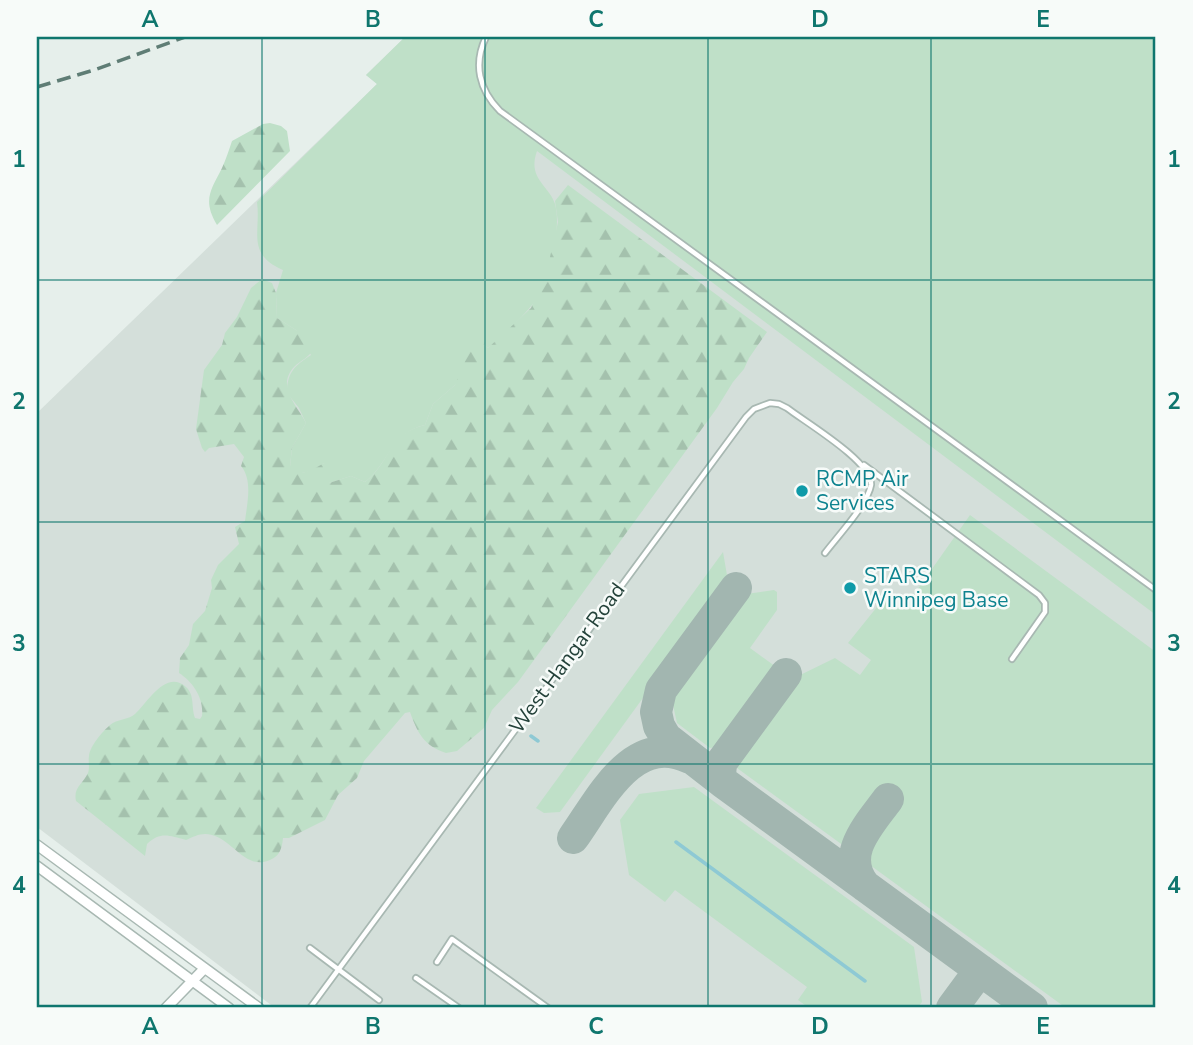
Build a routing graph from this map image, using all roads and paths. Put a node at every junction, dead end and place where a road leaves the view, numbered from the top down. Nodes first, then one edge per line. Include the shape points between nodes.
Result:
1 (486, 37) edge
2 (858, 460) junction
3 (825, 553) dead end
4 (1156, 590) edge
5 (1012, 659) dead end
6 (37, 845) edge
7 (37, 866) edge
8 (310, 948) dead end
9 (437, 962) dead end
10 (204, 969) junction
11 (338, 970) junction
12 (416, 978) dead end
13 (193, 982) junction
14 (379, 1000) dead end
15 (166, 1008) edge
16 (229, 1008) edge
17 (259, 1008) edge
18 (310, 1008) edge
19 (459, 1008) edge
20 (548, 1008) edge

1 - 4 lane via 480,52 480,80 500,111
2 - 3 lane via 870,478 869,491
2 - 5 lane, West Hangar Road via 1039,595 1045,612
2 - 11 lane, West Hangar Road via 779,404 762,405 746,416
6 - 10 street
7 - 13 street
8 - 11 lane
9 - 20 lane via 452,940
10 - 13 street
10 - 17 street
11 - 14 lane
11 - 18 lane, West Hangar Road
12 - 19 lane
13 - 15 street
13 - 16 street

